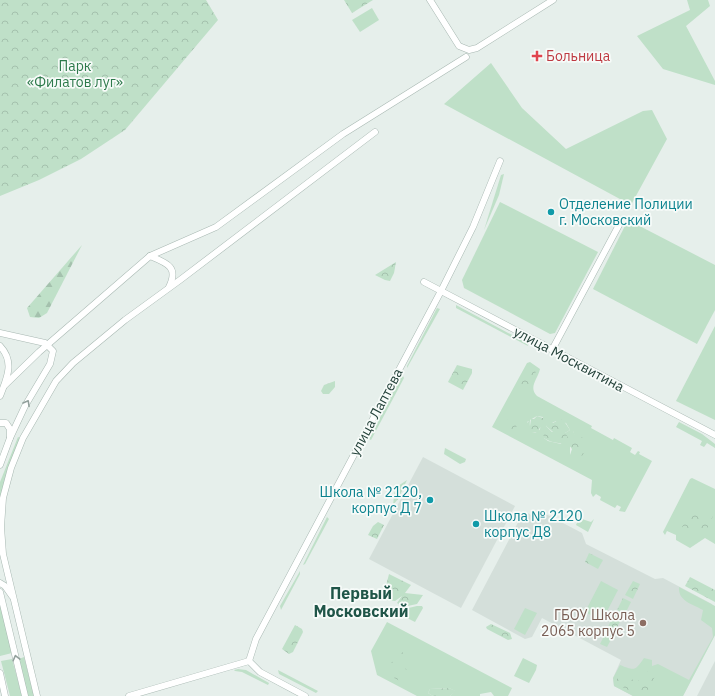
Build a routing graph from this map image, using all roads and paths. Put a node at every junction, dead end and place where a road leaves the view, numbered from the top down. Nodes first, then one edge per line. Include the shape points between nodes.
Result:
1 (430, 0) edge
2 (553, 0) edge
3 (466, 57) dead end
4 (375, 132) dead end
5 (500, 161) dead end
6 (619, 225) dead end
7 (150, 256) junction
8 (424, 282) dead end
9 (168, 289) junction
10 (441, 291) junction
11 (0, 333) edge
12 (0, 346) edge
13 (552, 350) junction
14 (5, 385) junction
15 (0, 396) edge
16 (0, 422) edge
17 (715, 435) edge
18 (10, 438) junction
19 (0, 465) edge
20 (0, 583) edge
21 (0, 592) edge
22 (15, 601) junction
23 (248, 661) junction
24 (0, 673) edge
25 (6, 696) edge
26 (25, 696) edge
27 (37, 696) edge
28 (129, 696) edge
29 (305, 696) edge

1 - 2 street via 459,46 473,50
3 - 7 street via 343,134 216,227
4 - 9 street
5 - 10 street, улица Лаптева via 473,226
6 - 13 street
7 - 9 street via 169,265 173,272
7 - 14 street via 39,352
8 - 10 street, улица Москвитина
9 - 22 street via 73,362 56,382 23,438 3,498 1,527 3,554
10 - 13 street, улица Москвитина
10 - 23 street, улица Лаптева via 256,638
18 -> 11 street via 25,406 50,364 53,351 45,343
12 - 14 street via 6,352 9,366
13 - 17 street, улица Москвитина
14 - 15 street
16 - 18 street via 10,429
18 - 19 street
20 - 22 street
26 -> 21 street
22 - 27 street
23 - 28 street
23 - 29 street via 260,672
24 - 25 street

